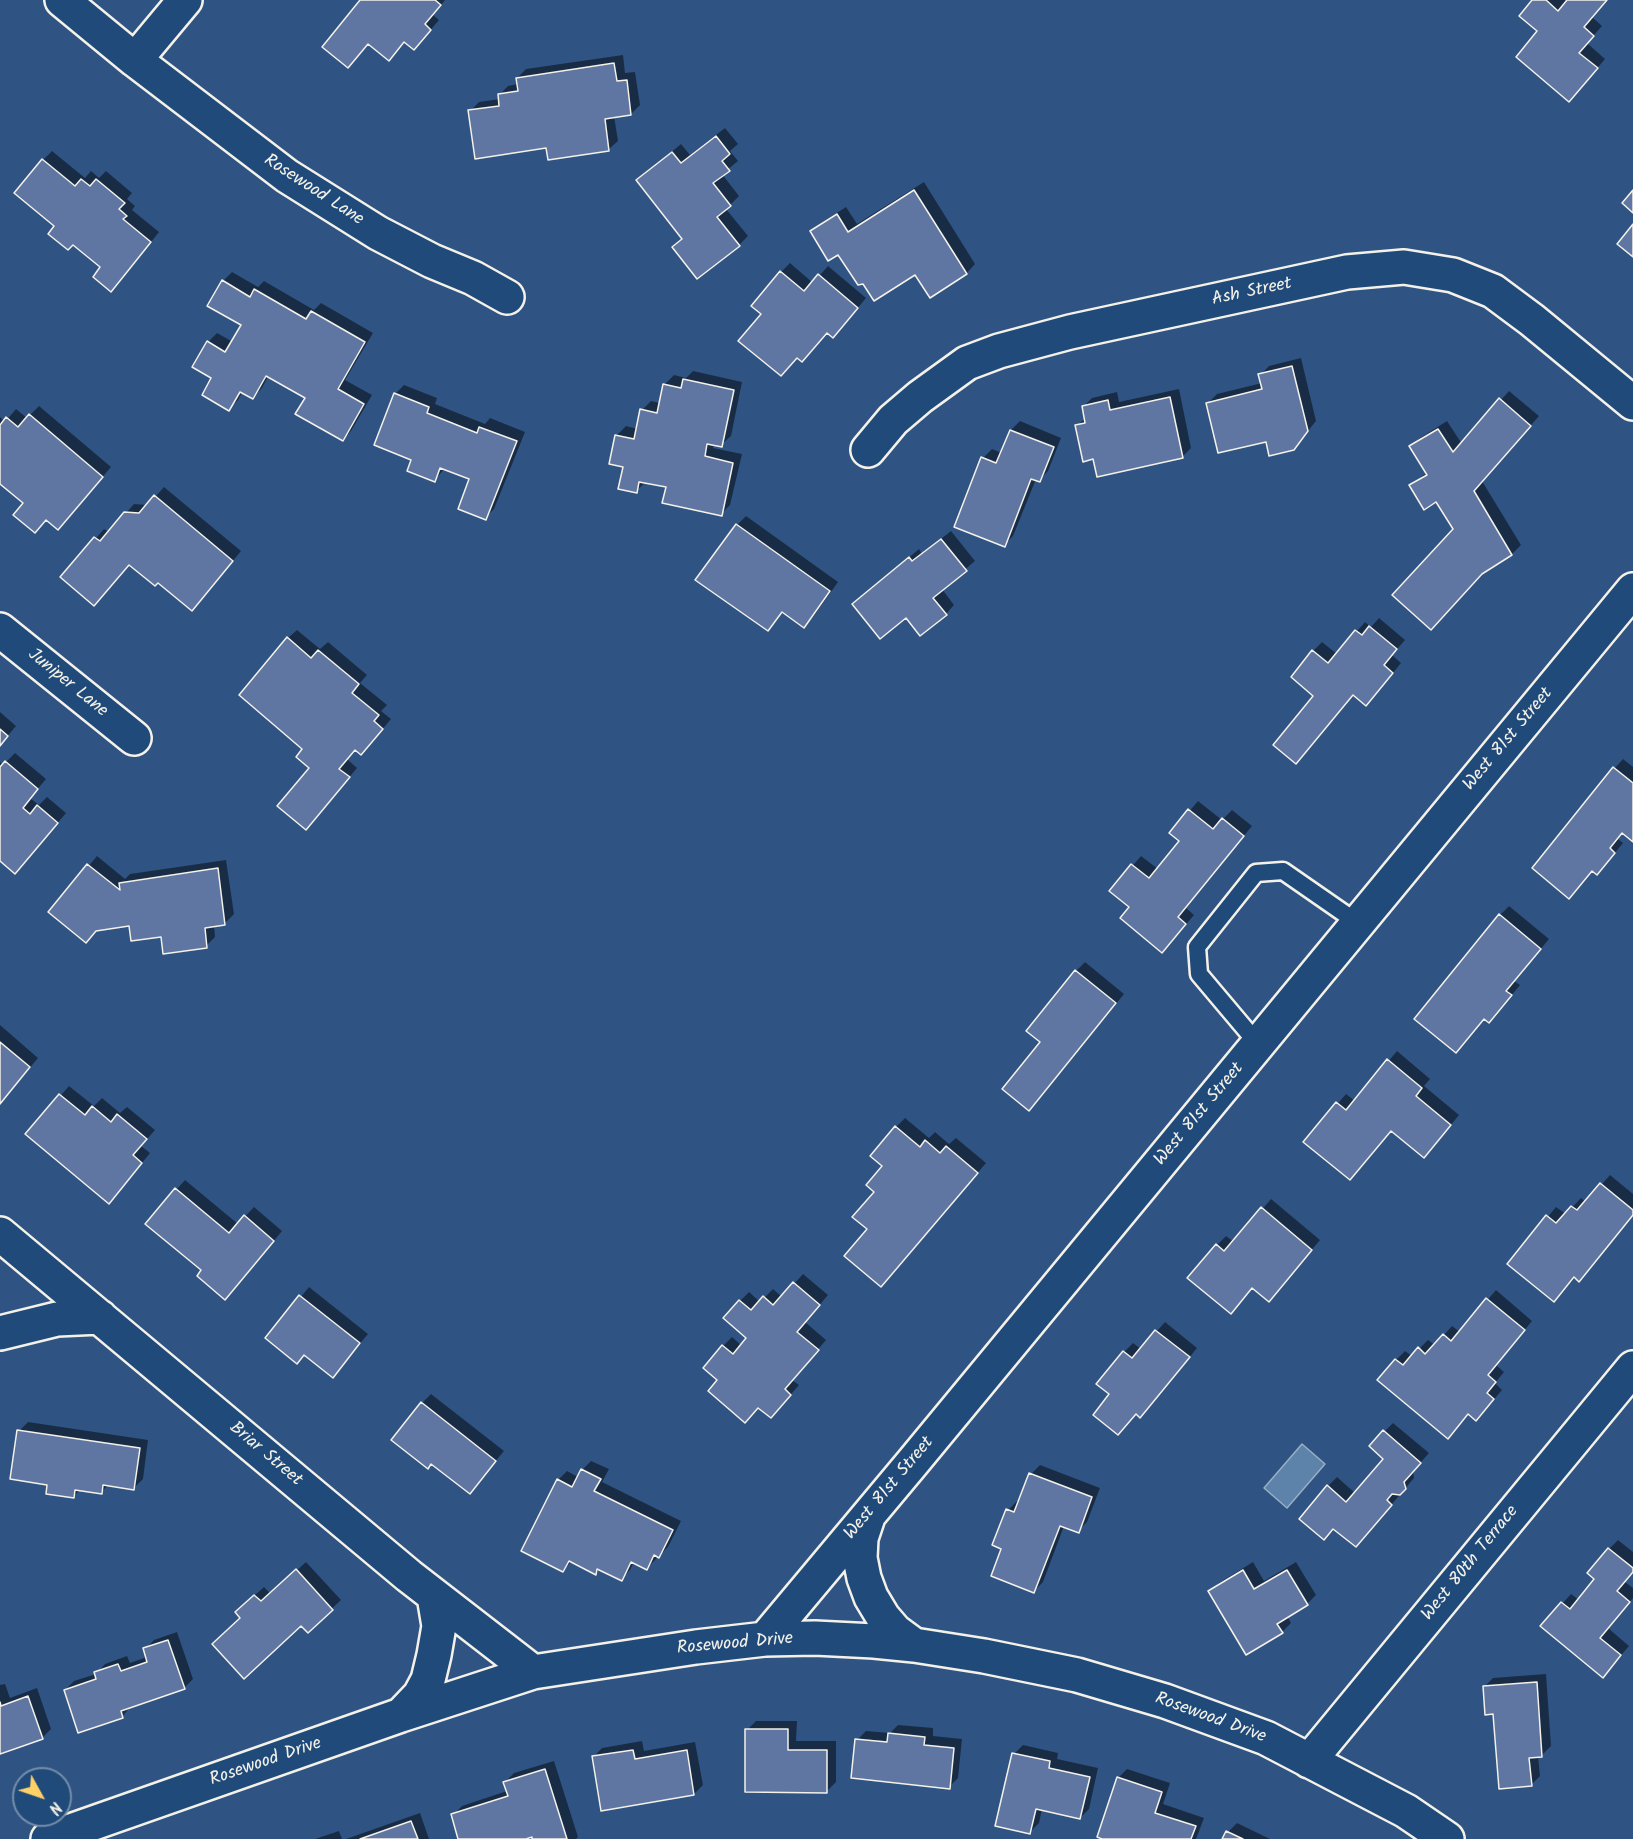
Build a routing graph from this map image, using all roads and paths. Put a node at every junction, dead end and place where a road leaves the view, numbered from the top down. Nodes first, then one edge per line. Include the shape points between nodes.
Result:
1 (62, 0) edge
2 (185, 0) edge
3 (135, 60) junction
4 (507, 297) dead end
5 (1633, 403) edge
6 (868, 450) dead end
7 (1633, 590) edge
8 (0, 630) edge
9 (134, 738) dead end
10 (1358, 923) junction
11 (1258, 1044) junction
12 (0, 1234) edge
13 (100, 1317) junction
14 (0, 1333) edge
15 (1633, 1368) edge
16 (870, 1512) junction
17 (434, 1596) junction
18 (765, 1639) junction
19 (914, 1644) junction
20 (533, 1672) junction
21 (401, 1715) junction
22 (1309, 1761) junction
23 (48, 1839) edge
24 (1447, 1839) edge

1 - 3 street, Rosewood Lane
2 - 3 street
3 - 4 street, Rosewood Lane via 296,182 378,233
5 - 6 street, Ash Street via 1493,291 1453,275 1404,267 1347,272 999,351 967,363 920,397 893,420
7 - 10 street, West 81st Street
8 - 9 street, Juniper Lane
10 - 11 street, West 81st Street
10 - 11 lane via 1283,871 1256,873 1197,947 1199,974
11 - 16 street, West 81st Street
12 - 13 street, Briar Street
13 - 14 street via 57,1319
13 - 17 street, Briar Street
15 - 22 street, West 80th Terrace
16 - 18 street, West 81st Street
16 - 19 street via 861,1538 864,1578 883,1617
17 - 20 street, Briar Street
17 - 21 street via 439,1626 428,1680
18 - 19 street, Rosewood Drive
18 - 20 street, Rosewood Drive
19 - 22 street, Rosewood Drive via 1030,1664 1165,1701 1266,1738
20 - 21 street, Rosewood Drive
21 - 23 street, Rosewood Drive
22 - 24 street, Rosewood Drive via 1406,1811

